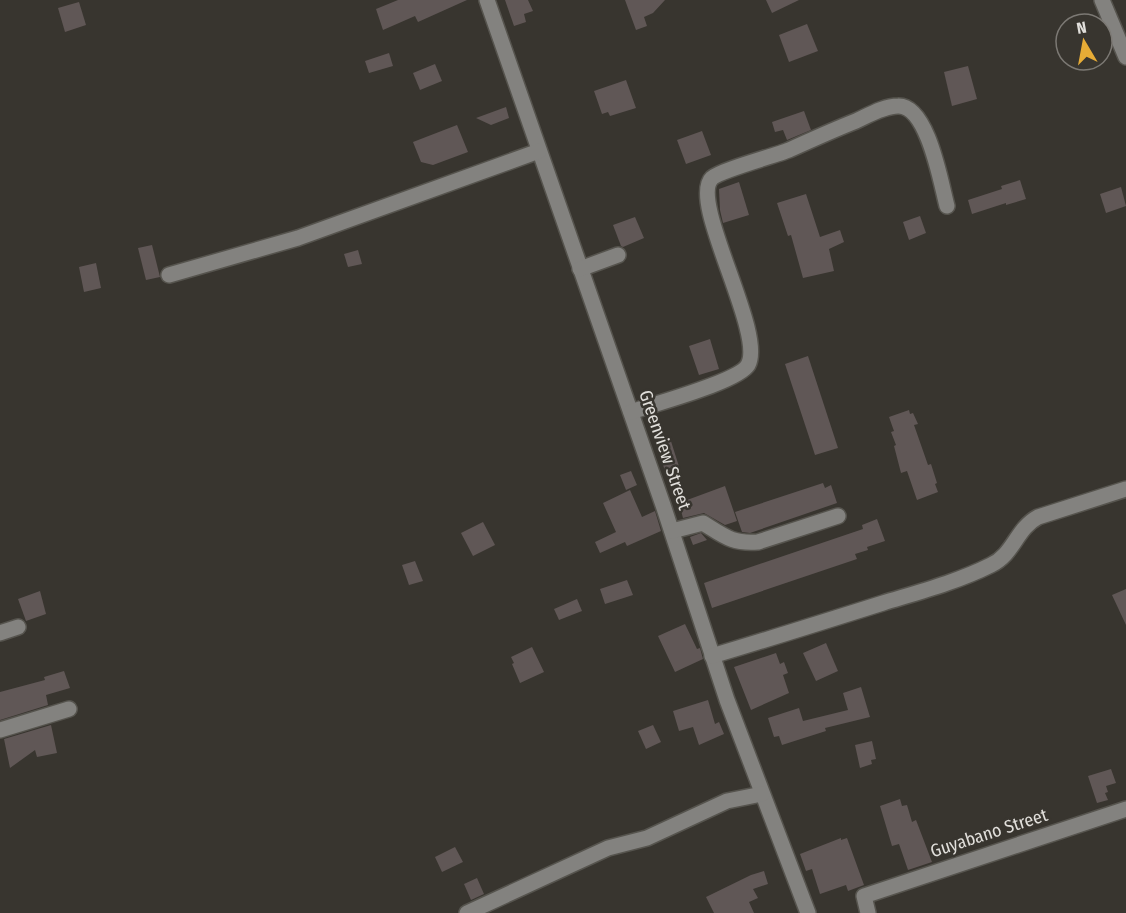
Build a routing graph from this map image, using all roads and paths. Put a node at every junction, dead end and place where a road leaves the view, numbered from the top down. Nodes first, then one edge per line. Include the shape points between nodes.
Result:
1 (487, 0) edge
2 (1102, 0) edge
3 (1126, 57) edge
4 (539, 151) junction
5 (947, 206) dead end
6 (618, 255) dead end
7 (580, 269) junction
8 (169, 275) dead end
9 (631, 412) junction
10 (1126, 489) edge
11 (838, 516) dead end
12 (672, 531) junction
13 (18, 627) dead end
14 (0, 633) edge
15 (712, 656) junction
16 (69, 709) dead end
17 (0, 730) edge
18 (762, 794) junction
19 (1126, 809) edge
20 (467, 913) edge
21 (808, 913) edge
22 (867, 913) edge

1 - 4 street, Greenview Street
2 - 3 street
4 - 7 street, Greenview Street
4 - 8 street via 298,238
5 - 9 street via 924,126 910,108 900,105 714,176 707,194 715,232 740,305 750,347 748,365 731,378
6 - 7 street
7 - 9 street, Greenview Street
9 - 12 street, Greenview Street
10 - 15 street via 1038,517 1021,532 1005,556 992,565 939,586
11 - 12 street via 758,542 727,539 703,523
12 - 15 street, Greenview Street
13 - 14 street
15 - 18 street, Greenview Street
16 - 17 street
18 - 20 street via 727,801 646,838 608,848
18 - 21 street, Greenview Street
19 - 22 street, Guyabano Street via 864,896

